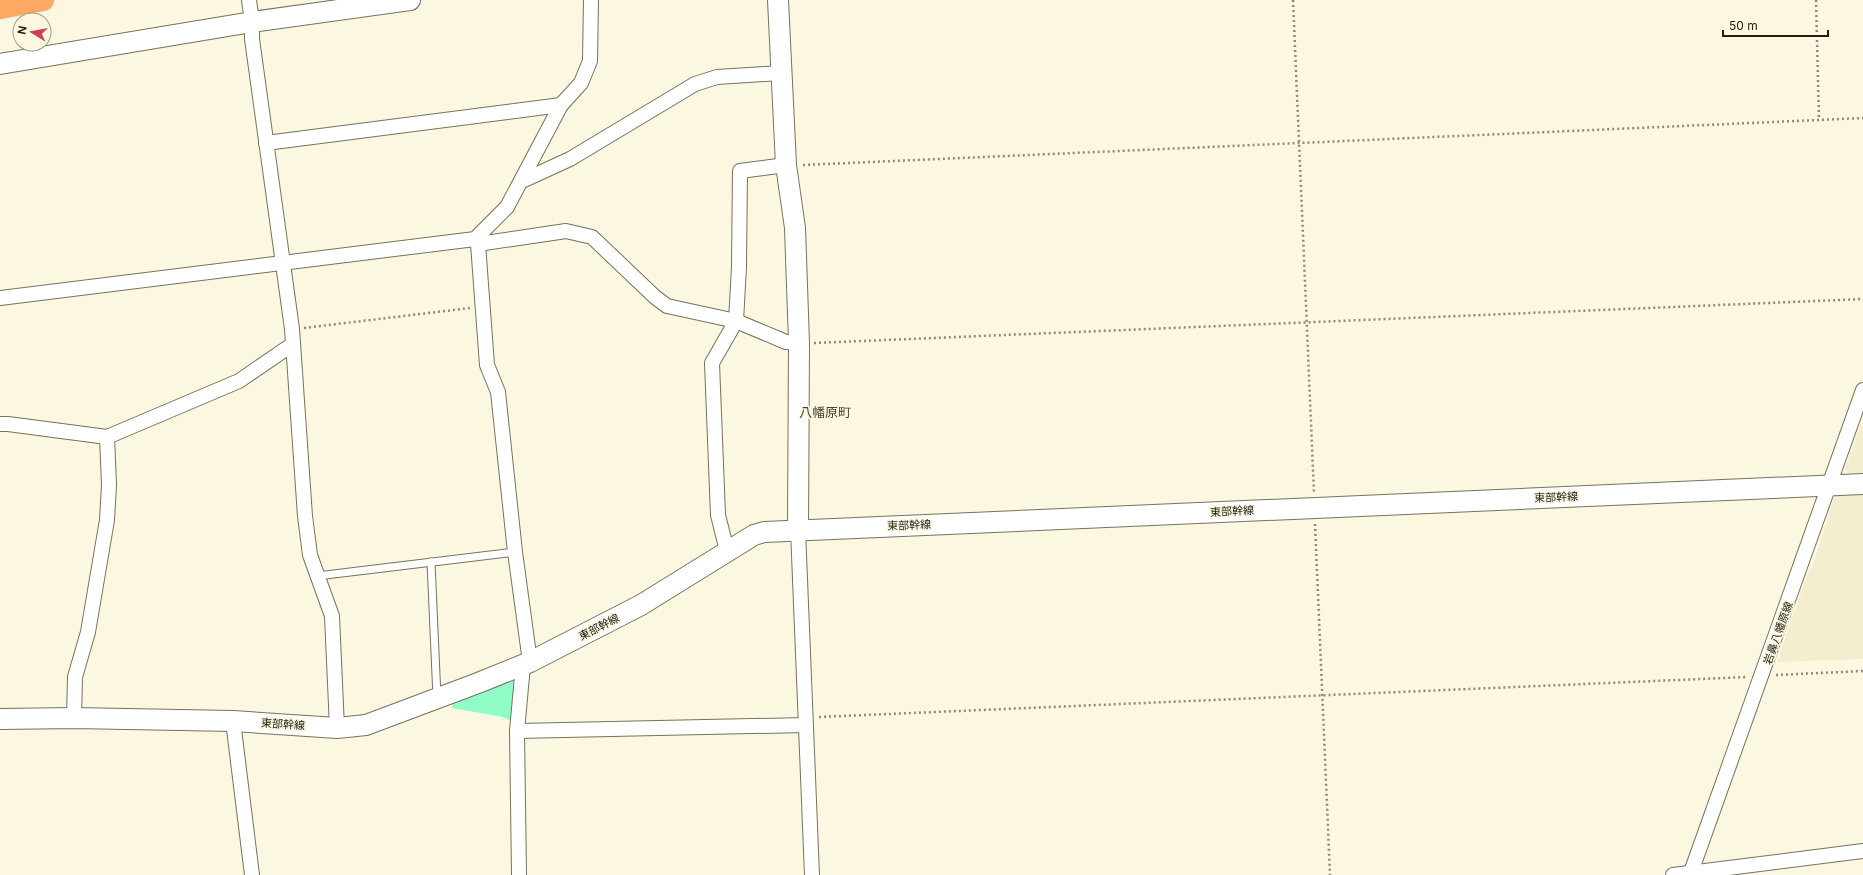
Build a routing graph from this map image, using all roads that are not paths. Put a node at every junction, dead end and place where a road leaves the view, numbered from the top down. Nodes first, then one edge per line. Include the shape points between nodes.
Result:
1 (43, 0) edge
2 (249, 0) edge
3 (410, 0) edge
4 (592, 0) edge
5 (778, 0) edge
6 (0, 8) edge
7 (252, 22) junction
8 (0, 64) edge
9 (780, 73) junction
10 (561, 105) junction
11 (266, 143) junction
12 (786, 165) junction
13 (522, 181) junction
14 (476, 242) junction
15 (283, 262) junction
16 (0, 298) edge
17 (736, 321) junction
18 (799, 343) junction
19 (293, 344) junction
20 (1863, 390) edge
21 (0, 424) edge
22 (107, 437) junction
23 (1863, 484) edge
24 (1830, 485) junction
25 (798, 530) junction
26 (727, 551) junction
27 (515, 552) junction
28 (431, 562) junction
29 (317, 576) junction
30 (526, 664) junction
31 (437, 699) junction
32 (74, 718) junction
33 (0, 719) edge
34 (233, 721) junction
35 (806, 721) junction
36 (337, 728) junction
37 (517, 731) junction
38 (1863, 851) edge
39 (1691, 874) edge
40 (252, 875) edge
41 (519, 875) edge
42 (812, 875) edge
43 (1673, 875) edge

1 - 6 highway
2 - 7 street
3 - 7 street
4 - 10 street via 590,61 581,83
5 - 9 street
7 - 8 street
7 - 11 street
9 - 12 street
9 - 13 street via 717,77 695,84 570,159
10 - 11 street
10 - 13 street
11 - 15 street
12 - 17 street via 740,171
12 - 18 street via 795,228
13 - 14 street via 507,207
14 - 15 street
14 - 17 street via 566,231 592,237 667,306
14 - 27 street via 487,365 498,392
15 - 16 street
15 - 19 street
17 - 18 street via 786,342
17 - 26 street via 712,363 718,515
18 - 25 street
19 - 22 street via 239,381
19 - 29 street via 305,516 310,555
20 - 24 street, 岩鼻八幡原線
21 - 22 street
22 - 32 street via 108,520 88,632 75,678
23 - 24 street, 東部幹線
24 - 25 street, 東部幹線
24 - 39 street, 岩鼻八幡原線
25 - 26 street, 東部幹線 via 754,535
25 - 35 street
26 - 30 street, 東部幹線 via 641,605
27 - 28 lane
27 - 30 street
28 - 29 lane
28 - 31 lane
29 - 36 street via 332,616
30 - 31 street, 東部幹線
30 - 37 street
31 - 36 street, 東部幹線 via 366,725
32 - 33 street, 東部幹線
32 - 34 street, 東部幹線
34 - 36 street, 東部幹線
34 - 40 street
35 - 37 street
35 - 42 street
37 - 41 street
38 - 39 street
39 - 43 street

